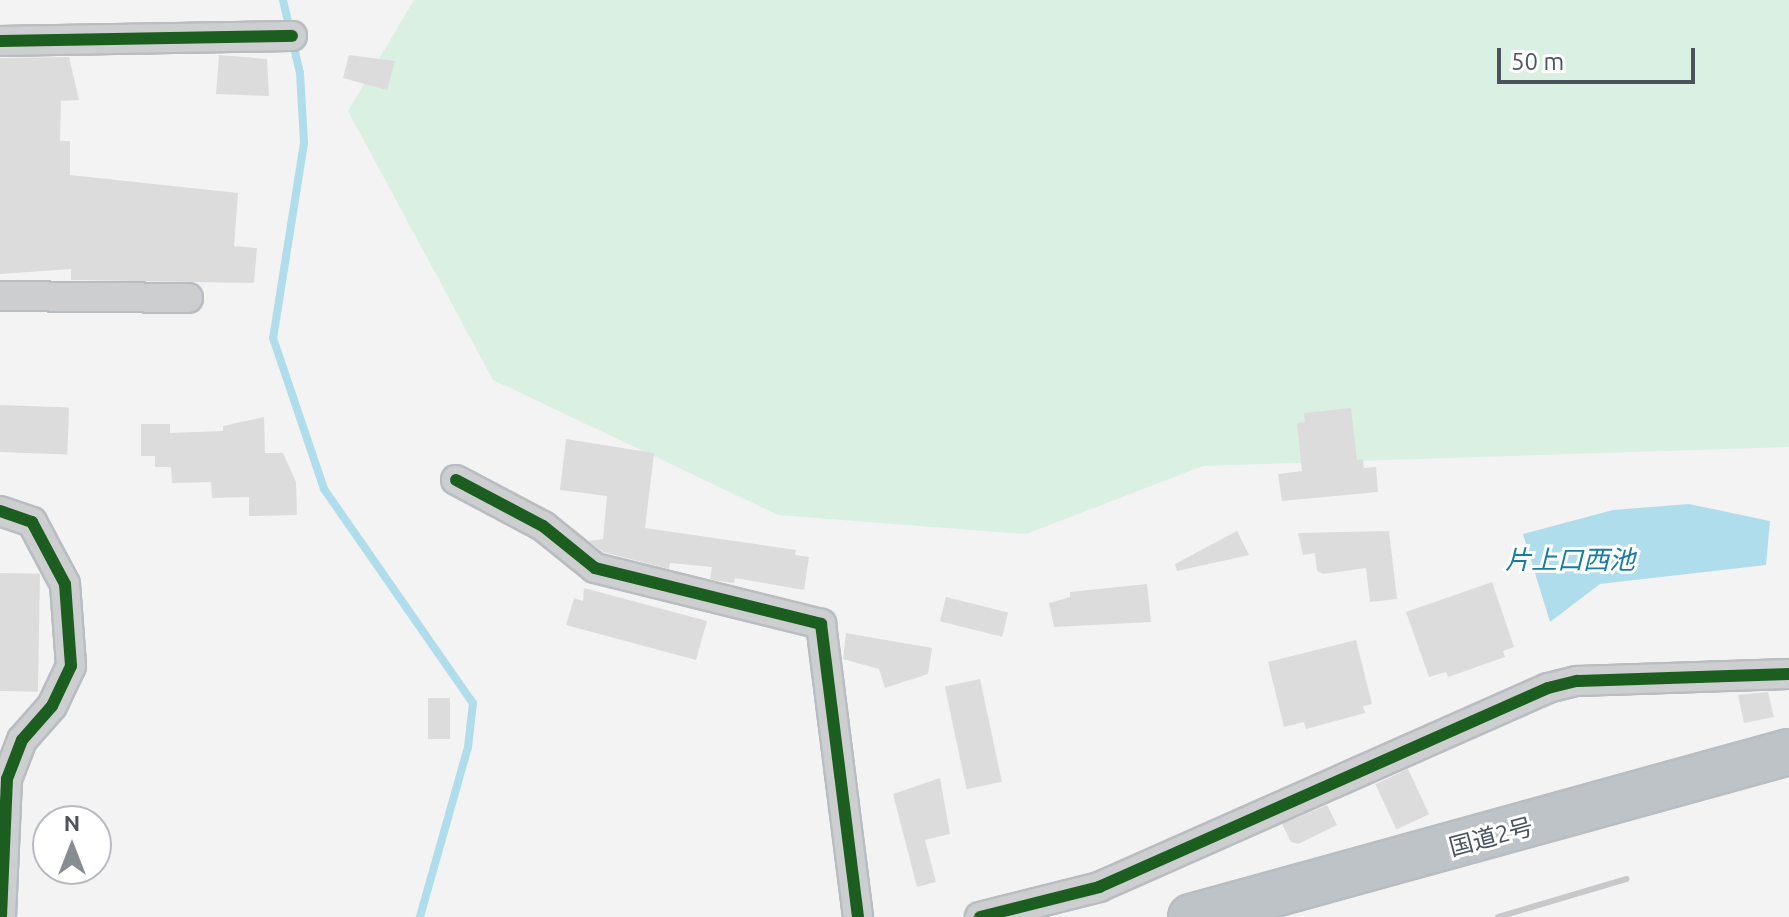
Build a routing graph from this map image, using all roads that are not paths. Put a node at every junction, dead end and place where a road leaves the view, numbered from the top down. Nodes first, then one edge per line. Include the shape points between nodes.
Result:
1 (292, 36) dead end
2 (0, 41) edge
3 (0, 296) edge
4 (188, 298) dead end
5 (456, 480) dead end
6 (0, 511) edge
7 (1789, 674) edge
8 (1789, 752) edge
9 (4, 779) edge
10 (1, 917) edge
11 (858, 917) edge
12 (980, 917) edge
13 (1191, 917) edge

1 - 2 street
3 - 4 street
5 - 11 street via 543,526 595,568 821,624
6 - 9 street via 32,522 65,584 71,666 52,706 22,740
7 - 12 street via 1577,681 1548,688 1099,887
8 - 13 highway, 国道2号
9 - 10 street

